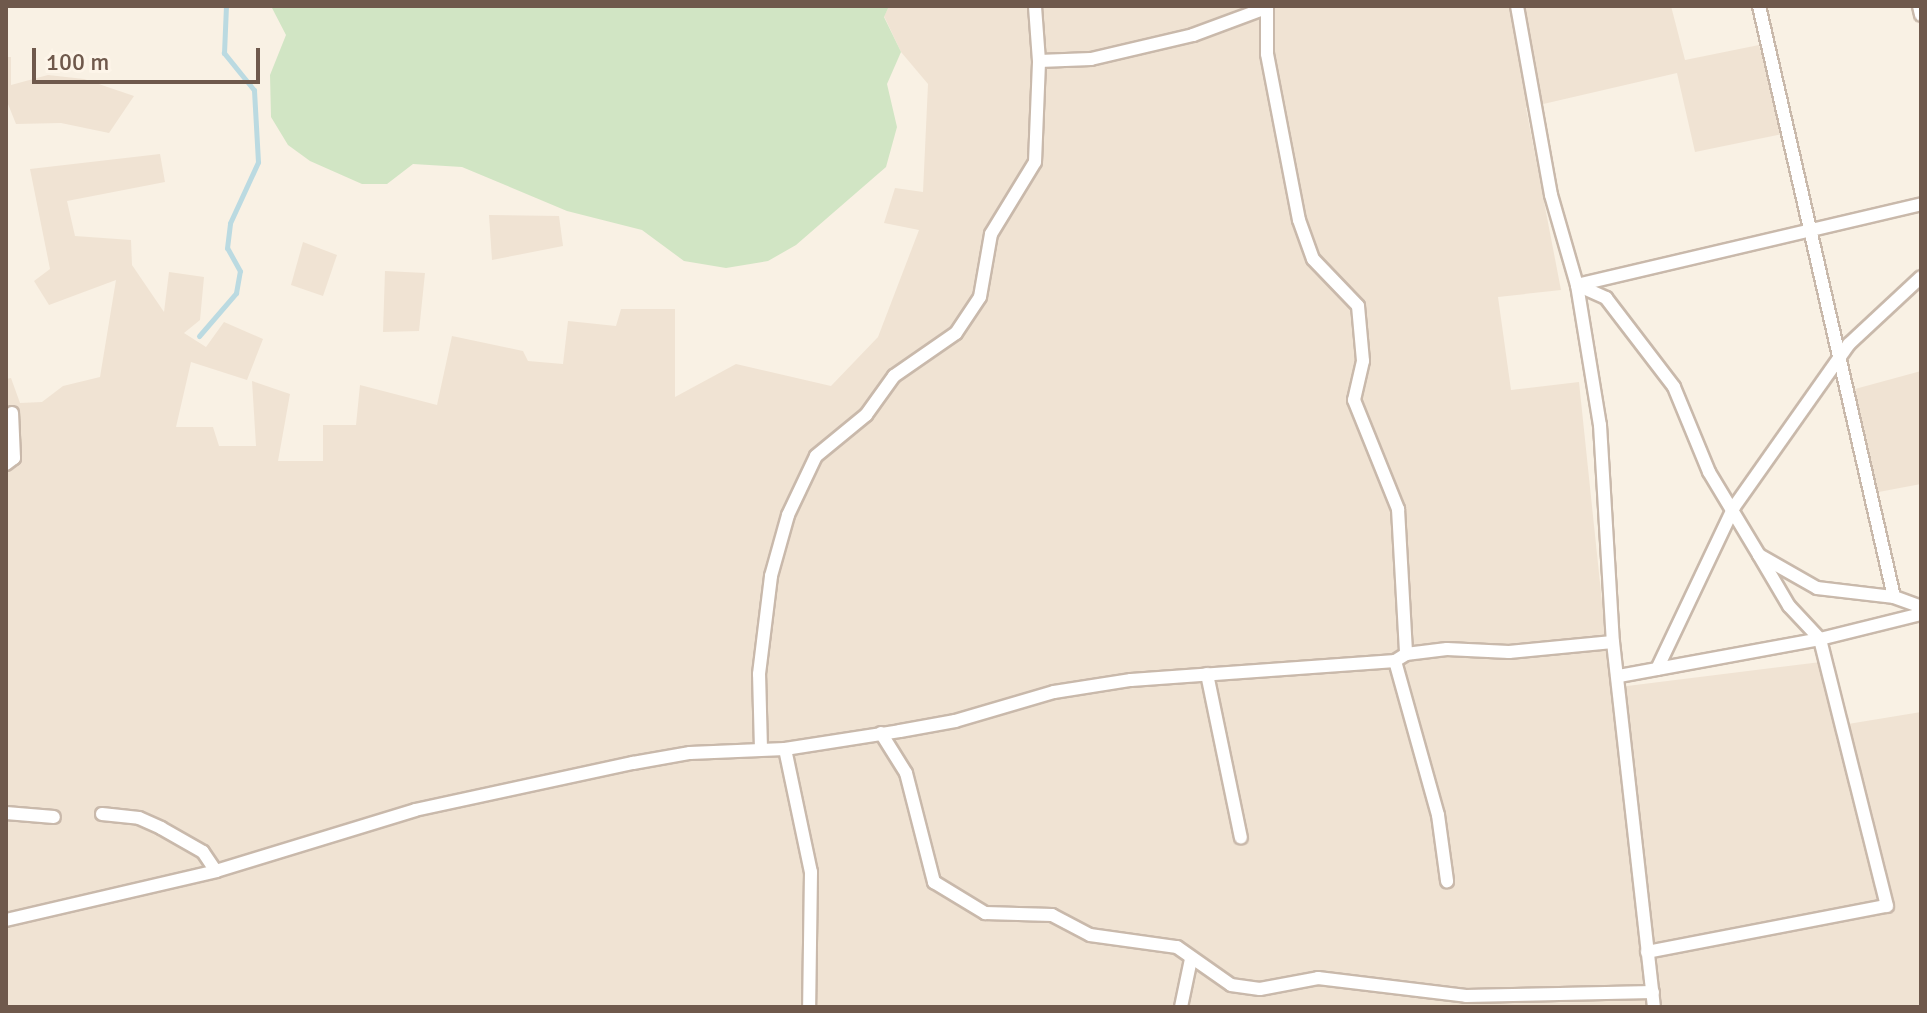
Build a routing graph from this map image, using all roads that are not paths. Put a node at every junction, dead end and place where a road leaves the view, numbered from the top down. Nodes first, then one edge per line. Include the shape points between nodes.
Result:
1 (1035, 6) edge
2 (1517, 6) edge
3 (1759, 6) edge
4 (1919, 6) edge
5 (1266, 7) edge
6 (1921, 15) edge
7 (1039, 61) junction
8 (1921, 204) edge
9 (1814, 230) junction
10 (1921, 277) edge
11 (1577, 285) junction
12 (1837, 361) junction
13 (12, 413) dead end
14 (6, 464) edge
15 (1734, 507) junction
16 (1759, 555) junction
17 (1894, 597) junction
18 (1921, 607) edge
19 (1921, 614) edge
20 (1820, 639) junction
21 (1613, 642) junction
22 (1401, 657) junction
23 (1657, 669) junction
24 (1207, 674) junction
25 (1619, 676) junction
26 (881, 733) junction
27 (761, 749) junction
28 (785, 749) junction
29 (6, 813) edge
30 (102, 814) dead end
31 (54, 817) dead end
32 (1241, 838) dead end
33 (216, 871) junction
34 (1447, 881) dead end
35 (6, 920) edge
36 (1647, 952) junction
37 (1191, 959) junction
38 (1653, 992) junction
39 (809, 1007) edge
40 (1181, 1007) edge
41 (1654, 1007) edge

1 - 7 street
2 - 11 street via 1551,195
3 - 9 street
4 - 6 street
5 - 7 street via 1193,35 1091,59
5 - 22 street via 1267,54 1299,220 1313,259 1358,306 1363,361 1354,400 1398,509
7 - 27 street via 1035,162 991,234 987,270 970,316 956,333 894,376 866,415 816,456 788,515 771,576 759,674
8 - 9 street
9 - 11 street
9 - 12 street
10 - 12 street via 1887,304
11 - 15 street via 1606,298 1674,387 1709,472
11 - 21 street via 1600,425
12 - 15 street
12 - 17 street
13 - 14 street via 14,458
15 - 16 street
15 - 23 street
16 - 17 street via 1817,588
16 - 20 street via 1789,606
17 - 18 street
19 - 20 street
20 - 23 street
20 - 36 street via 1887,906
21 - 22 street
21 - 25 street
22 - 24 street
22 - 34 street via 1438,815
23 - 25 street
24 - 26 street via 1054,692 955,721
24 - 32 street
25 - 36 street
26 - 28 street
26 - 37 street via 906,773 934,882 961,903 985,913 1052,915 1090,935 1166,944
27 - 28 street
27 - 33 street via 633,763 415,810
28 - 39 street via 811,872
29 - 31 street
30 - 33 street via 139,818 161,828 203,852
33 - 35 street
36 - 38 street
37 - 38 street via 1231,985 1260,989 1318,978 1466,996
37 - 40 street
38 - 41 street

